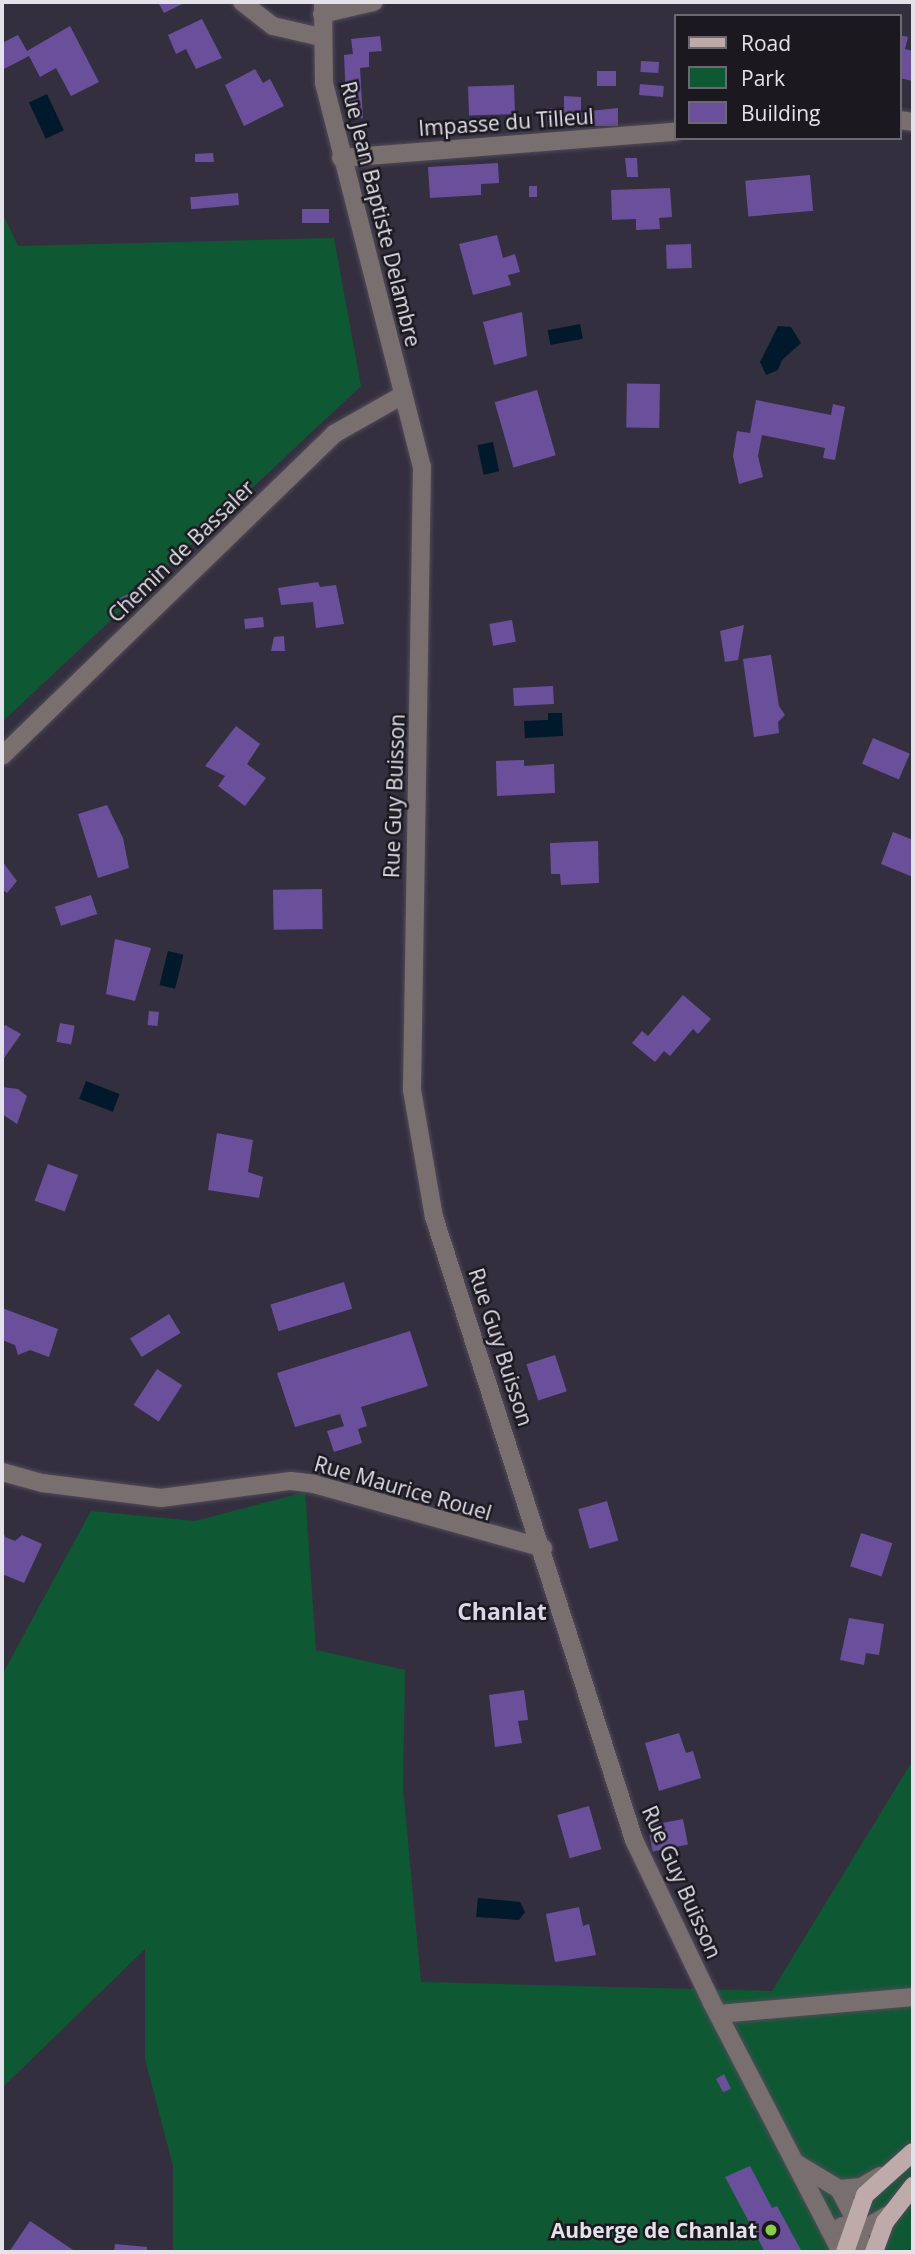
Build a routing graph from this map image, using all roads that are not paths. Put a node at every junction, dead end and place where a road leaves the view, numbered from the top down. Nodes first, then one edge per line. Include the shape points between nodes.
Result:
1 (243, 2) edge
2 (374, 2) edge
3 (323, 8) edge
4 (321, 37) junction
5 (674, 132) edge
6 (341, 158) junction
7 (403, 395) junction
8 (2, 756) edge
9 (2, 1472) edge
10 (543, 1548) junction
11 (913, 1997) edge
12 (719, 2014) junction
13 (913, 2152) edge
14 (799, 2165) junction
15 (884, 2173) junction
16 (913, 2186) edge
17 (839, 2189) junction
18 (890, 2214) junction
19 (826, 2219) junction
20 (855, 2223) junction
21 (843, 2252) edge
22 (860, 2252) edge
23 (874, 2252) edge

1 - 4 street via 274,26
2 - 3 street
3 - 4 street, Rue Jean Baptiste Delambre
4 - 6 street, Rue Jean Baptiste Delambre via 324,83
5 - 6 street, Impasse du Tilleul
6 - 7 street, Rue Jean Baptiste Delambre
7 - 8 street, Chemin de Bassaler via 334,435
7 - 10 street, Rue Guy Buisson via 422,467 412,1090 434,1217
9 - 10 street, Rue Maurice Rouel via 42,1483 161,1498 291,1481
10 - 12 street, Rue Guy Buisson via 634,1840
11 - 12 street
12 - 14 street, Rue Guy Buisson
13 - 15 main road
14 - 17 street
14 - 19 street, Rue Guy Buisson via 806,2188
15 - 17 street via 861,2187
15 - 20 main road via 865,2195
16 - 18 main road
17 - 20 street
18 - 20 street
18 - 23 main road
19 - 20 street
19 - 21 street, Rue Guy Buisson
20 - 21 main road
20 - 22 street

